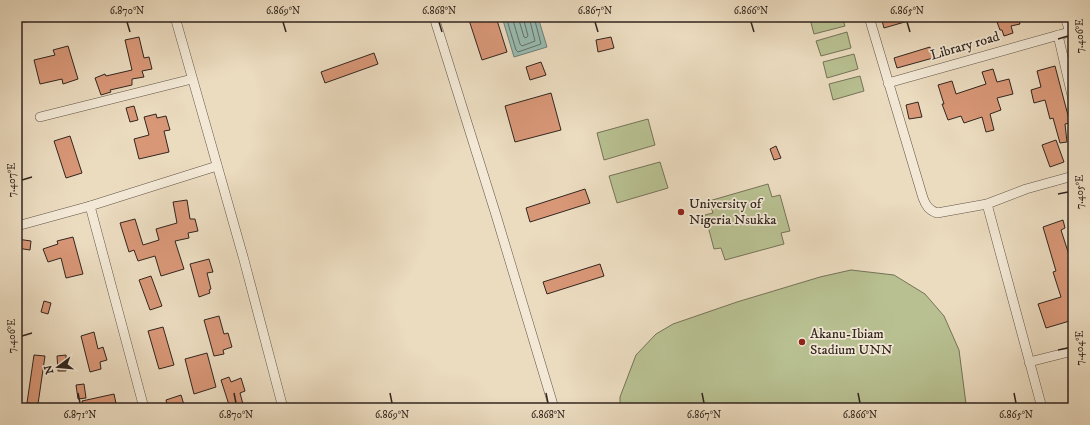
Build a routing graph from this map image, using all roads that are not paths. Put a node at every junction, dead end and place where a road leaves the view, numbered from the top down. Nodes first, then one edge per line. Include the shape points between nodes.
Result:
1 (27, 17) edge
2 (175, 17) edge
3 (434, 17) edge
4 (868, 17) edge
5 (1066, 17) edge
6 (17, 19) edge
7 (1071, 31) edge
8 (1058, 35) junction
9 (192, 79) junction
10 (888, 83) junction
11 (1073, 100) edge
12 (40, 117) dead end
13 (217, 166) junction
14 (1073, 176) edge
15 (987, 204) junction
16 (90, 206) junction
17 (17, 226) edge
18 (1073, 351) edge
19 (1029, 362) junction
20 (144, 408) edge
21 (283, 408) edge
22 (554, 408) edge
23 (1042, 408) edge

1 - 6 street
2 - 9 street
3 - 22 street
4 - 10 street
5 - 7 street
7 - 8 street, Library road
8 - 10 street, Library road
8 - 11 street
9 - 12 street
9 - 13 street
10 - 15 street via 926,206 937,213
13 - 16 street
13 - 21 street
14 - 15 street via 1026,189
15 - 19 street
16 - 17 street
16 - 20 street
18 - 19 street
19 - 23 street

